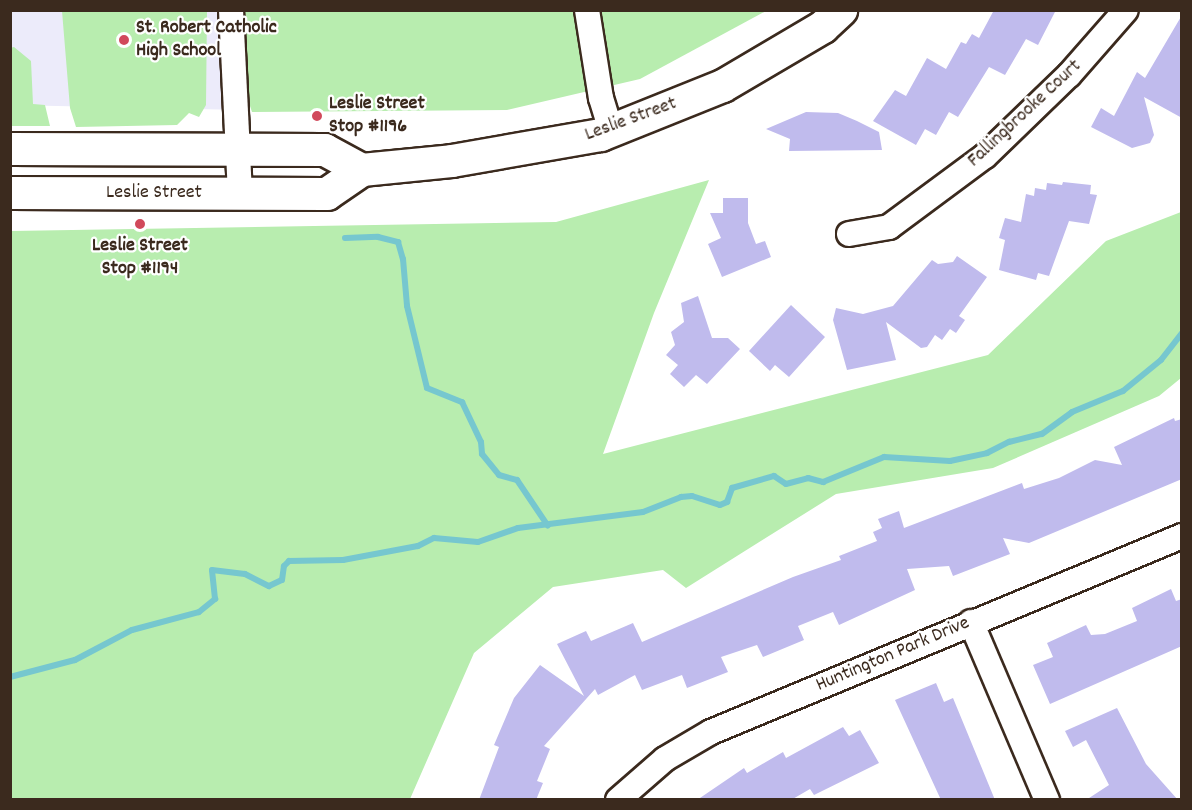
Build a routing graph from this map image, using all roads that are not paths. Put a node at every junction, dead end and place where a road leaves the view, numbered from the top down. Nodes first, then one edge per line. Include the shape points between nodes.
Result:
1 (231, 10) edge
2 (587, 10) edge
3 (841, 10) edge
4 (1126, 10) edge
5 (611, 131) junction
6 (238, 149) junction
7 (10, 150) edge
8 (362, 170) junction
9 (10, 193) edge
10 (240, 194) junction
11 (849, 234) dead end
12 (1182, 536) edge
13 (972, 622) junction
14 (618, 800) edge
15 (1047, 800) edge

1 - 6 street
2 - 5 street
3 - 5 main road, Leslie Street via 823,27 723,86
4 - 11 street, Fallingbrooke Court via 1069,75 985,156 889,227
5 - 8 main road, Leslie Street via 452,161
6 - 7 main road
6 - 8 main road via 325,150
6 - 10 street
8 - 10 main road, Leslie Street via 327,194
9 - 10 main road, Leslie Street
12 - 13 street, Huntington Park Drive
13 - 14 street, Huntington Park Drive via 711,732 665,759
13 - 15 street

